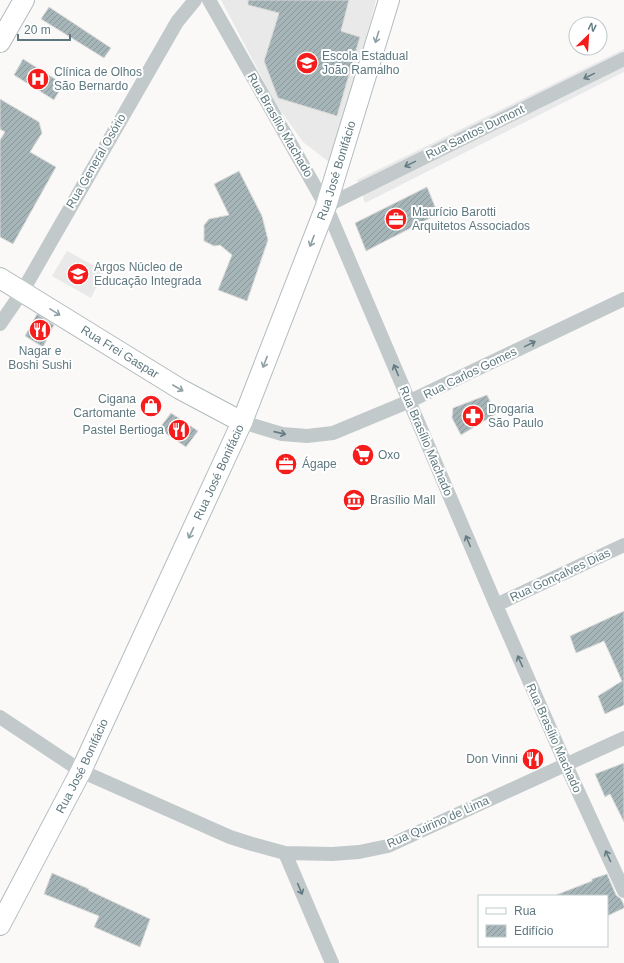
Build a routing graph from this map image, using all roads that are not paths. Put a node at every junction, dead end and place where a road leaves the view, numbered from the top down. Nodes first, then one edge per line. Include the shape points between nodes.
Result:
1 (23, 0) edge
2 (194, 0) edge
3 (209, 0) edge
4 (389, 0) edge
5 (0, 42) edge
6 (624, 59) edge
7 (326, 206) junction
8 (0, 278) edge
9 (22, 292) junction
10 (624, 299) edge
11 (0, 324) edge
12 (410, 401) junction
13 (242, 422) junction
14 (624, 545) edge
15 (496, 605) junction
16 (0, 717) edge
17 (624, 738) edge
18 (566, 765) junction
19 (81, 771) junction
20 (285, 853) junction
21 (624, 891) edge
22 (0, 925) edge
23 (332, 963) edge

1 - 5 street
2 - 9 street, Rua General Osório via 177,22
3 - 7 street, Rua Brasílio Machado
4 -> 7 street, Rua José Bonifácio
6 -> 7 street, Rua Santos Dumont
12 -> 7 street, Rua Brasílio Machado
7 -> 13 street, Rua José Bonifácio
8 - 9 street, Rua Frei Gaspar
9 - 11 street, Rua General Osório
9 -> 13 street, Rua Frei Gaspar via 180,389
12 -> 10 street, Rua Carlos Gomes
13 -> 12 street, Rua Carlos Gomes via 282,434 307,436 333,433
15 -> 12 street, Rua Brasílio Machado
13 -> 19 street, Rua José Bonifácio
14 - 15 street, Rua Gonçalves Dias
18 -> 15 street, Rua Brasílio Machado
16 - 19 street, Rua Quirino de Lima
17 - 18 street, Rua Quirino de Lima
18 - 20 street, Rua Quirino de Lima via 388,846 332,854
21 -> 18 street, Rua Brasílio Machado
19 - 20 street, Rua Quirino de Lima via 230,837
19 - 22 street, Rua José Bonifácio
20 -> 23 street

